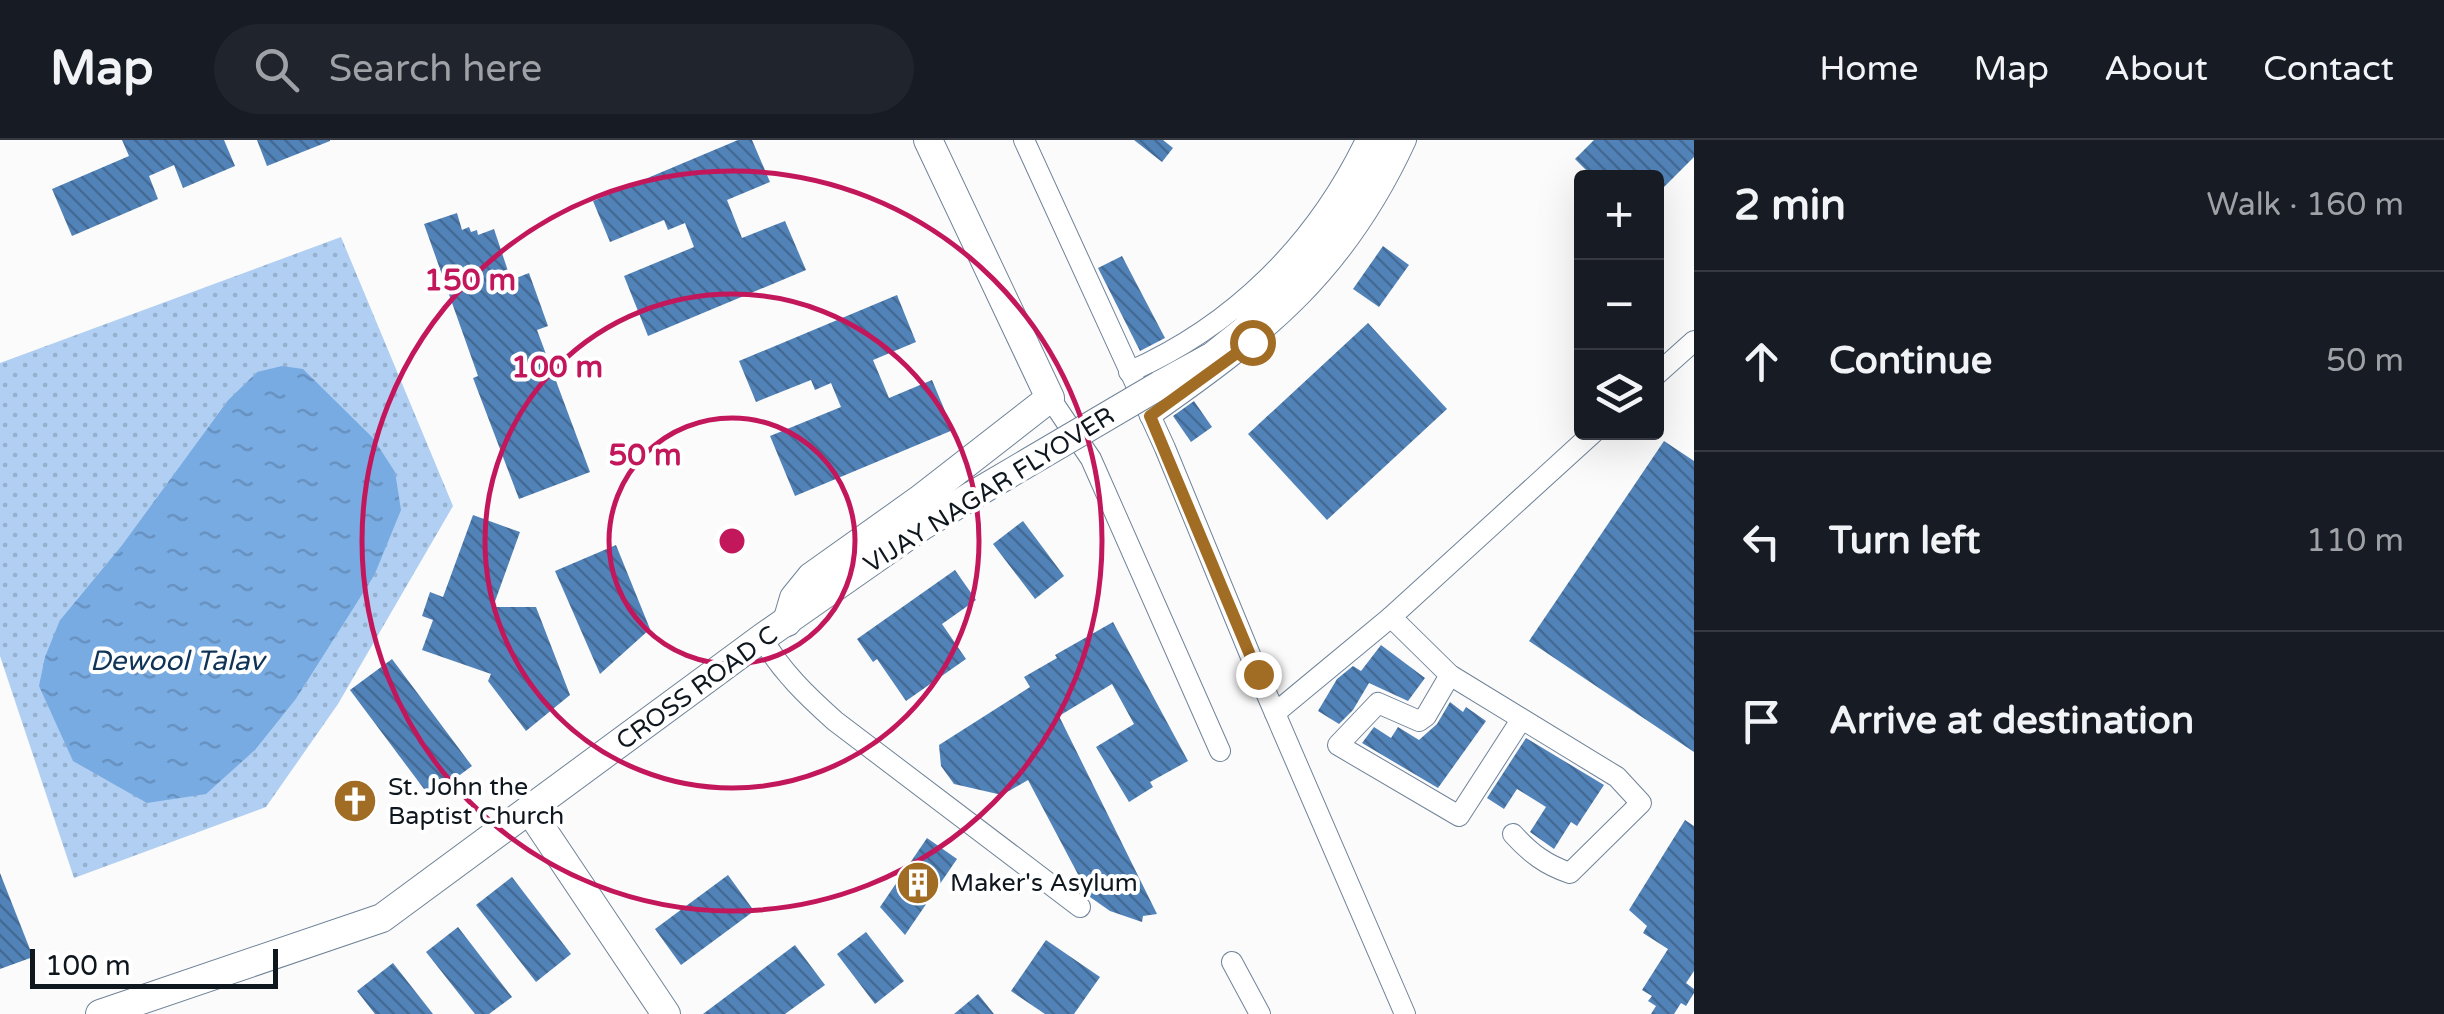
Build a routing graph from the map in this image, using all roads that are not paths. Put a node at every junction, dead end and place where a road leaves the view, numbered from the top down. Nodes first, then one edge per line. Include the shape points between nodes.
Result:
1 (928, 140) edge
2 (1024, 140) edge
3 (1406, 140) edge
4 (1370, 141) edge
5 (1694, 341) edge
6 (1664, 369) edge
7 (1129, 372) junction
8 (1050, 398) junction
9 (1150, 416) junction
10 (1585, 440) edge
11 (796, 616) junction
12 (1391, 617) junction
13 (762, 638) junction
14 (1450, 674) junction
15 (1275, 713) junction
16 (1521, 720) junction
17 (1220, 751) dead end
18 (530, 811) junction
19 (1513, 834) dead end
20 (1080, 907) dead end
21 (1232, 962) dead end
22 (100, 1014) edge
23 (666, 1014) edge
24 (1260, 1014) edge
25 (1405, 1014) edge

1 - 8 main road
2 - 7 street
3 - 9 street via 1376,200 1325,272 1252,342
4 - 7 street via 1320,222 1262,285 1204,332
4 - 11 main road, VIJAY NAGAR FLYOVER, bridge via 1357,201 1314,259 1243,332 922,526
5 - 6 street
7 - 9 street
8 - 11 main road, CROSS ROAD C via 810,577 794,598
8 - 17 street via 1091,459
9 - 15 street
10 - 12 street
11 - 13 main road, CROSS ROAD C
12 - 14 street
12 - 15 street
13 - 18 main road, CROSS ROAD C
13 - 20 street via 836,721
14 - 16 street
14 - 16 street via 1418,722 1378,702 1338,744 1460,816
15 - 25 street
16 - 19 street via 1618,777 1640,803 1570,873 1533,855
18 - 22 main road, CROSS ROAD C via 382,918
18 - 23 main road
21 - 24 street

